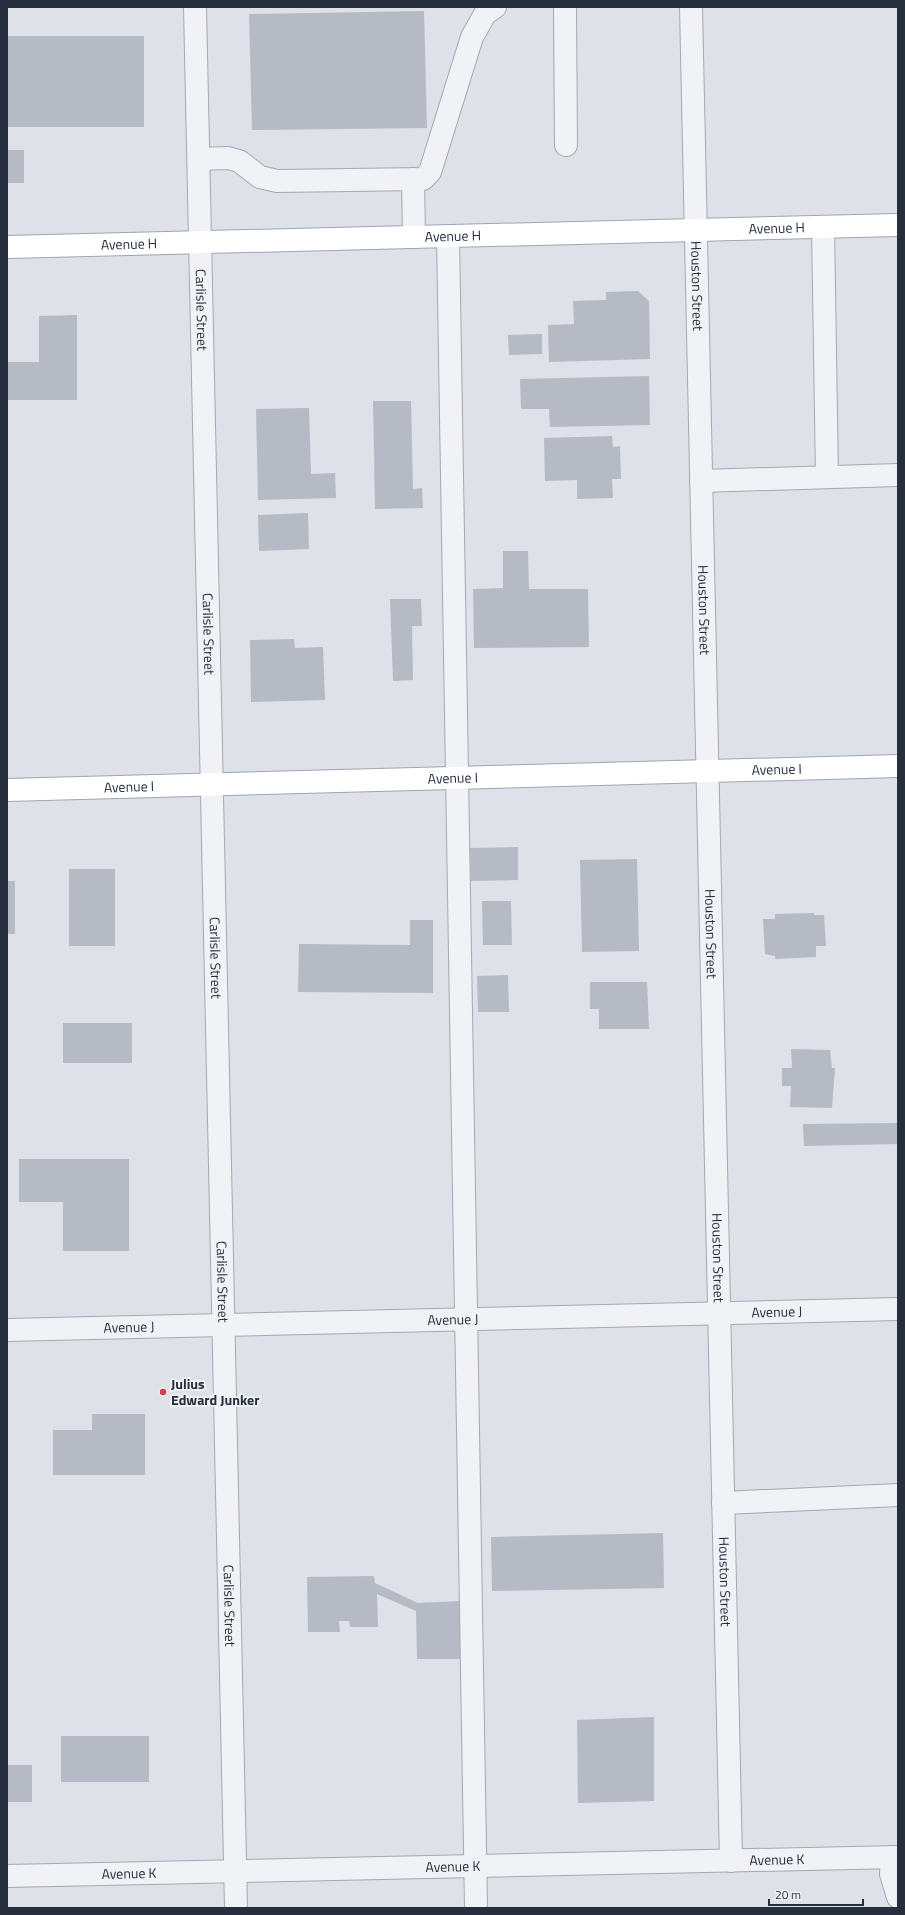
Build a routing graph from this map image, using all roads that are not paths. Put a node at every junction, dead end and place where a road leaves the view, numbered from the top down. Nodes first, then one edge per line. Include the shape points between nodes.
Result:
1 (195, 7) edge
2 (495, 7) edge
3 (565, 7) edge
4 (691, 7) edge
5 (566, 145) dead end
6 (199, 159) junction
7 (413, 179) junction
8 (898, 225) edge
9 (822, 227) junction
10 (696, 230) junction
11 (448, 236) junction
12 (414, 237) junction
13 (200, 243) junction
14 (7, 247) edge
15 (898, 475) edge
16 (827, 477) junction
17 (701, 481) junction
18 (898, 766) edge
19 (707, 771) junction
20 (457, 778) junction
21 (212, 784) junction
22 (7, 790) edge
23 (898, 1309) edge
24 (719, 1313) junction
25 (466, 1319) junction
26 (223, 1325) junction
27 (7, 1330) edge
28 (898, 1495) edge
29 (723, 1502) junction
30 (895, 1857) edge
31 (731, 1861) junction
32 (475, 1866) junction
33 (235, 1871) junction
34 (7, 1876) edge
35 (898, 1897) edge
36 (236, 1908) edge
37 (476, 1908) edge

1 - 6 street, Carlisle Street
2 - 7 street via 485,14 472,37 430,172 423,179
3 - 5 street
4 - 10 street, Houston Street
6 - 7 street via 228,158 239,161 260,177 277,181
6 - 13 street, Carlisle Street
7 - 12 street
8 - 9 main road, Avenue H
9 - 10 main road, Avenue H
9 - 16 street
10 - 11 main road, Avenue H
10 - 17 street, Houston Street
11 - 12 main road, Avenue H
11 - 20 street
12 - 13 main road, Avenue H
13 - 14 main road, Avenue H
13 - 21 street, Carlisle Street
15 - 16 street
16 - 17 street
17 - 19 street, Houston Street
18 - 19 main road, Avenue I
19 - 20 main road, Avenue I
19 - 24 street, Houston Street
20 - 21 main road, Avenue I
20 - 25 street
21 - 22 main road, Avenue I
21 - 26 street, Carlisle Street
23 - 24 street, Avenue J
24 - 25 street, Avenue J
24 - 29 street, Houston Street
25 - 26 street, Avenue J
25 - 32 street
26 - 27 street, Avenue J
26 - 33 street, Carlisle Street
28 - 29 street
29 - 31 street, Houston Street
30 - 31 street, Avenue K
30 - 35 street via 892,1874
31 - 32 street, Avenue K
32 - 33 street, Avenue K
32 - 37 street
33 - 34 street, Avenue K
33 - 36 street, Carlisle Street

